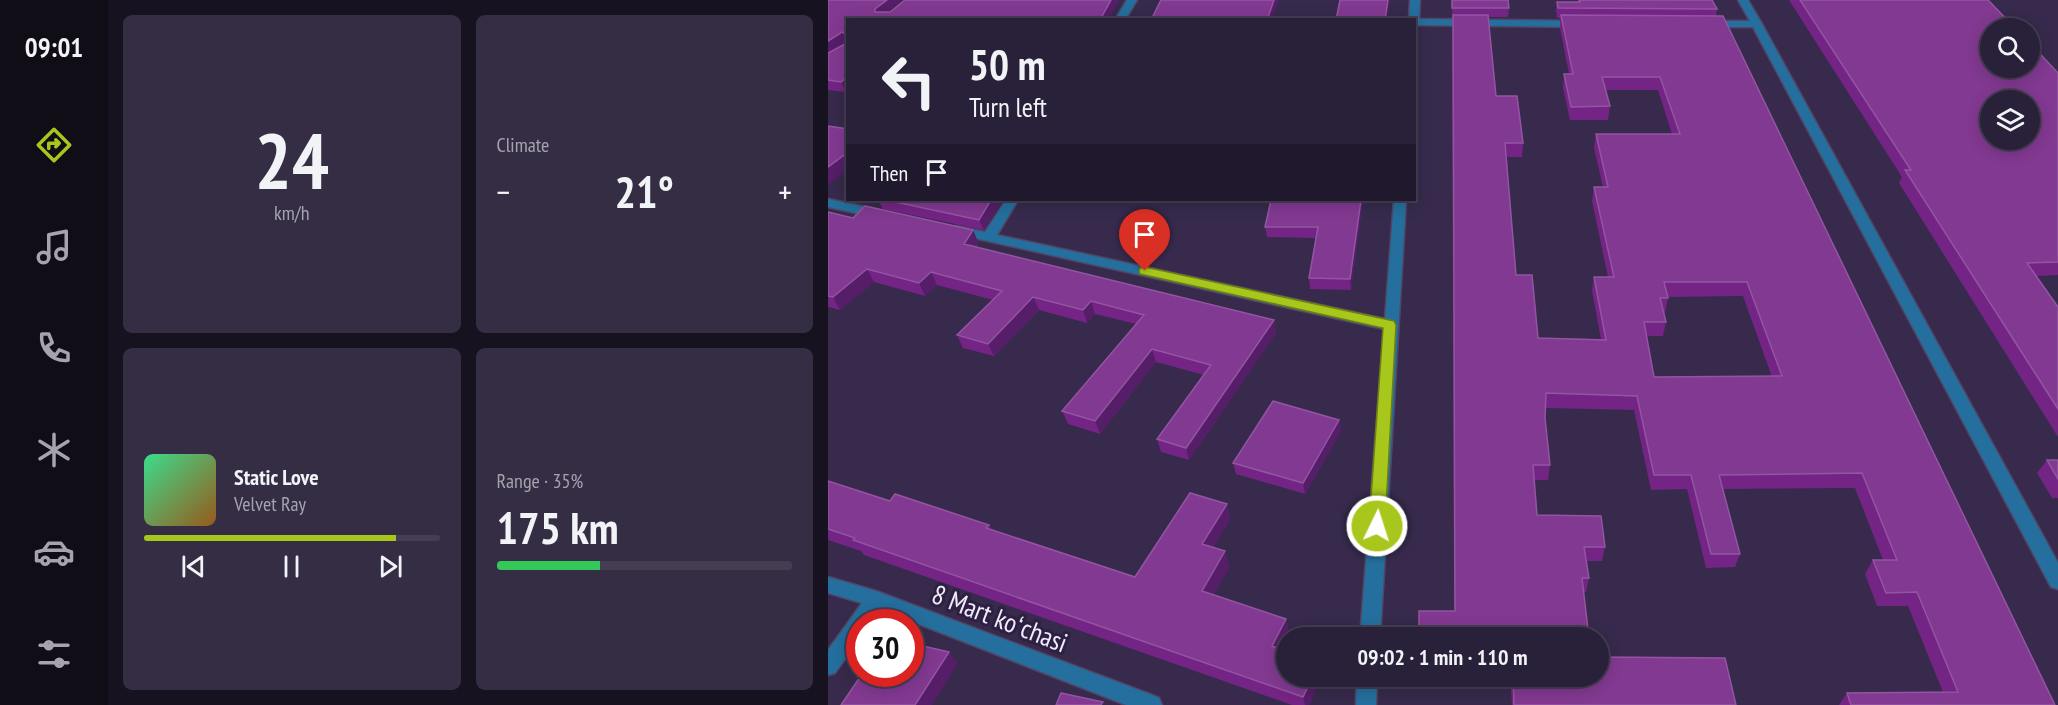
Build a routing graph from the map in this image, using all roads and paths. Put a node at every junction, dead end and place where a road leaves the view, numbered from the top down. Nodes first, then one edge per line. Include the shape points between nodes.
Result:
1 (1132, 0) edge
2 (1415, 0) edge
3 (1743, 0) edge
4 (1121, 18) edge
5 (1414, 18) edge
6 (1416, 21) edge
7 (1589, 24) edge
8 (1697, 24) edge
9 (1757, 24) junction
10 (1011, 201) edge
11 (1400, 201) edge
12 (828, 203) edge
13 (897, 218) edge
14 (943, 228) edge
15 (989, 237) junction
16 (1389, 325) junction
17 (2058, 581) edge
18 (828, 585) edge
19 (876, 599) junction
20 (1371, 627) edge
21 (828, 666) edge
22 (1367, 687) edge
23 (1152, 705) edge
24 (1366, 705) edge

1 - 4 street
2 - 5 street
3 - 9 street
6 - 7 street
8 - 9 street
9 - 17 street
10 - 15 street
11 - 16 street
12 - 13 street
14 - 15 street
15 - 16 street
16 - 20 street
18 - 19 street, 8 Mart koʻchasi
19 - 21 street
19 - 23 street, 8 Mart koʻchasi
22 - 24 street

